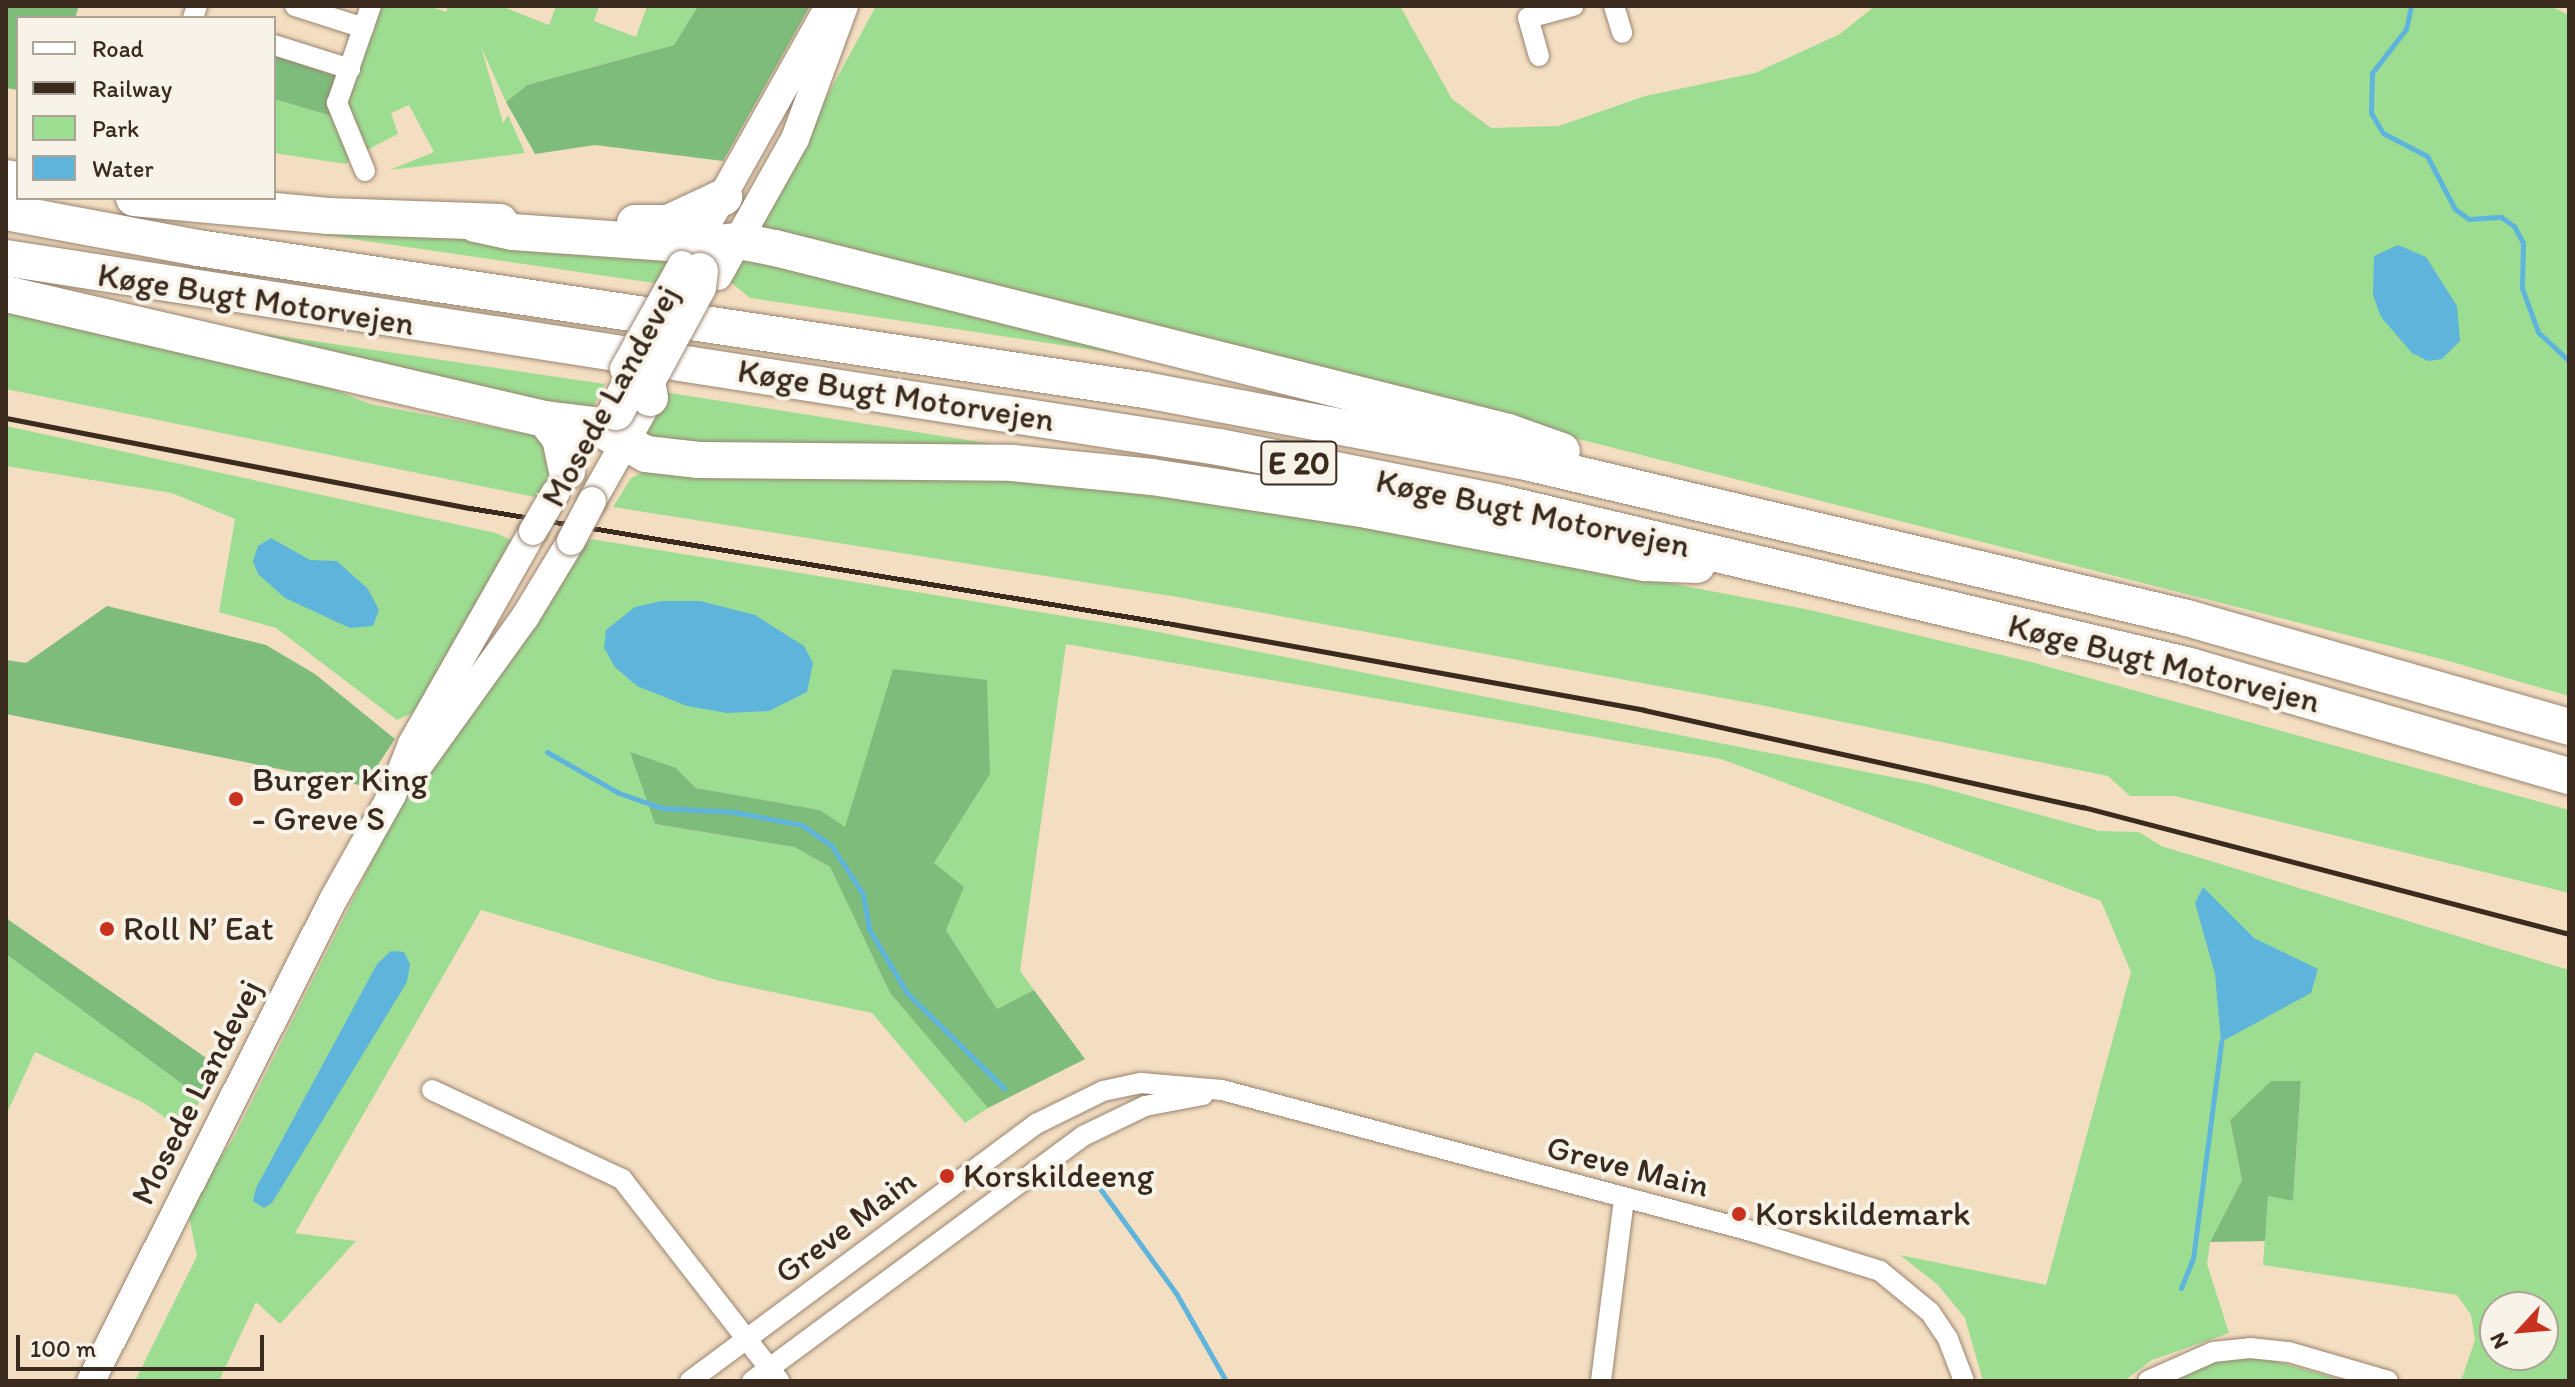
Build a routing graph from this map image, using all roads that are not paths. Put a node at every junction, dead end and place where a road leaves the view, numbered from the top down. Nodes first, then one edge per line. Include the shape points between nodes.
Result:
1 (295, 6) edge
2 (371, 6) edge
3 (829, 6) edge
4 (844, 6) edge
5 (1573, 6) edge
6 (1614, 6) edge
7 (364, 28) junction
8 (1622, 33) dead end
9 (276, 46) edge
10 (1539, 56) dead end
11 (350, 69) junction
12 (365, 171) dead end
13 (724, 197) junction
14 (160, 200) edge
15 (6, 212) edge
16 (475, 224) junction
17 (745, 230) junction
18 (6, 258) edge
19 (698, 264) junction
20 (6, 294) edge
21 (650, 324) joint
22 (621, 418) junction
23 (545, 419) junction
24 (561, 481) junction
25 (1730, 508) junction
26 (1773, 567) junction
27 (2569, 727) edge
28 (2569, 776) edge
29 (392, 795) junction
30 (432, 1090) dead end
31 (1222, 1090) junction
32 (1624, 1199) junction
33 (746, 1339) junction
34 (774, 1374) edge
35 (91, 1381) edge
36 (690, 1381) edge
37 (752, 1381) edge
38 (1601, 1381) edge
39 (1964, 1381) edge
40 (2148, 1381) edge
41 (2388, 1381) edge

1 - 7 street
2 - 7 street
3 - 13 main road, Mosede Landevej
4 - 17 main road via 795,139
5 - 10 street via 1528,18
6 - 8 street
7 - 11 street
9 - 11 street
11 - 12 street via 337,103
13 - 16 highway via 668,223
13 - 19 main road, Mosede Landevej
14 - 16 highway
15 - 25 highway, Køge Bugt Motorvejen / E 20 via 198,248 1145,390 1530,463
16 - 19 highway
17 - 19 highway
17 - 25 highway via 775,248 1508,432
18 - 26 highway, Køge Bugt Motorvejen / E 20 via 207,294 724,368 1219,447 1497,502
19 - 21 main road, Mosede Landevej, bridge
19 - 22 highway, bridge via 698,287
20 - 23 highway
21 - 22 highway, bridge via 652,339
22 - 23 highway
22 - 24 main road, Mosede Landevej
22 - 26 highway via 646,454 699,460 1012,463 1152,477 1367,510 1646,563
22 - 29 main road, Mosede Landevej, bridge via 592,501 571,541 479,684
23 - 24 highway via 560,438
24 - 29 main road, Mosede Landevej, bridge via 412,744
25 - 27 highway, Køge Bugt Motorvejen / E 20 via 2187,618
26 - 28 highway, Køge Bugt Motorvejen / E 20 via 2190,666
29 - 35 main road, Mosede Landevej via 327,912
30 - 33 street via 622,1179
31 - 32 street, Greve Main
31 - 33 street, Greve Main via 1141,1083 1071,1103
31 - 34 street, Greve Main via 1145,1106 1083,1136
32 - 38 street
32 - 39 street, Greve Main via 1880,1271 1930,1312 1948,1339
33 - 34 street
33 - 36 street, Greve Main
34 - 37 street, Greve Main
40 - 41 street via 2213,1352 2250,1348 2289,1352

